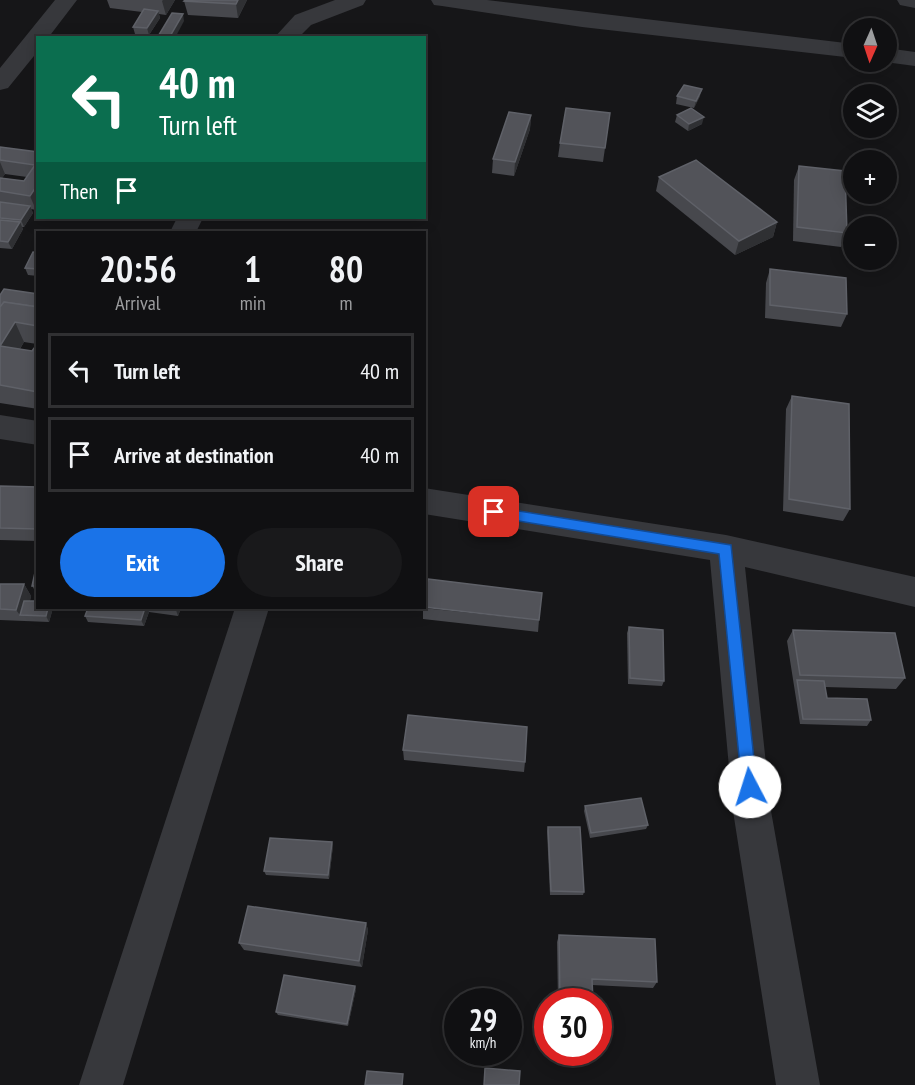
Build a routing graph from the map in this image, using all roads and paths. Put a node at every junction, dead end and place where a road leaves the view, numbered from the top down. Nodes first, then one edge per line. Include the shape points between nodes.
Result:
1 (66, 0) edge
2 (354, 0) edge
3 (442, 0) edge
4 (908, 0) edge
5 (915, 2) edge
6 (584, 10) edge
7 (287, 36) edge
8 (843, 49) edge
9 (897, 57) edge
10 (915, 59) edge
11 (0, 83) edge
12 (0, 427) edge
13 (36, 433) edge
14 (426, 501) edge
15 (726, 549) junction
16 (915, 592) edge
17 (252, 609) edge
18 (101, 1085) edge
19 (798, 1085) edge

1 - 11 street via 20,41
2 - 7 street via 303,20
3 - 6 street
4 - 5 street
6 - 8 street
9 - 10 street
12 - 13 street
14 - 15 street
15 - 16 street
15 - 19 street via 752,811
17 - 18 street

